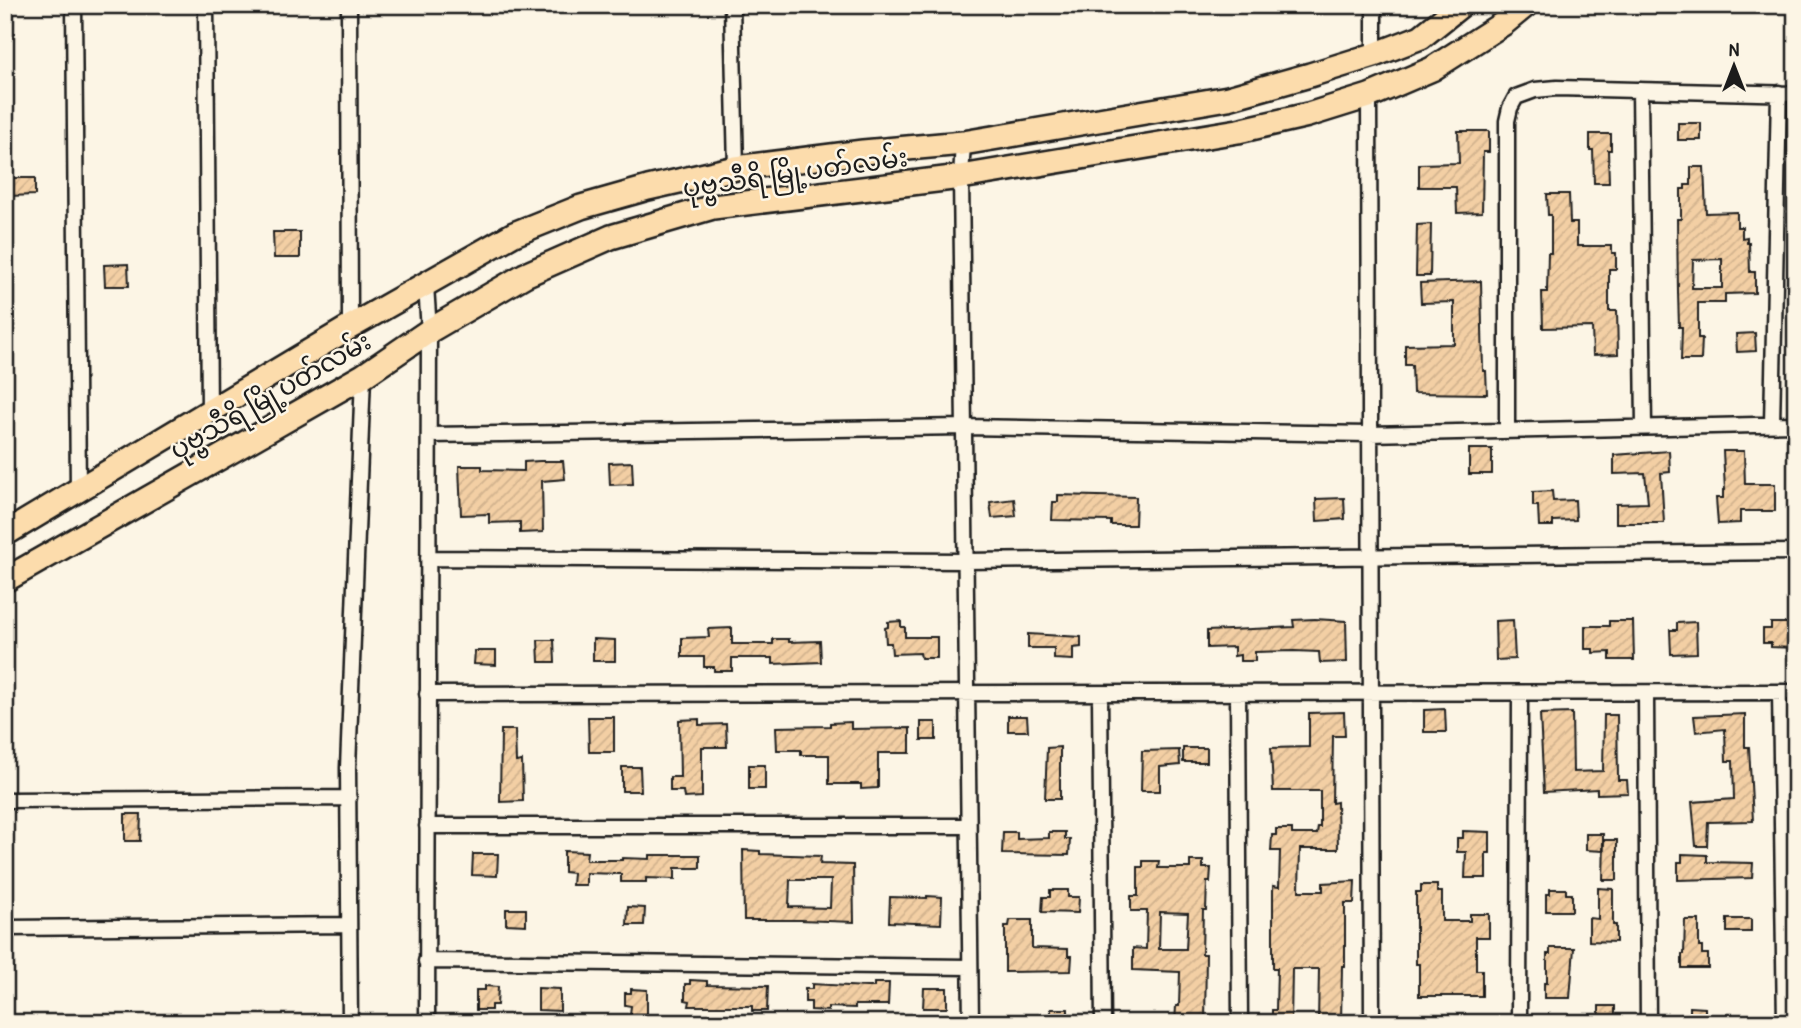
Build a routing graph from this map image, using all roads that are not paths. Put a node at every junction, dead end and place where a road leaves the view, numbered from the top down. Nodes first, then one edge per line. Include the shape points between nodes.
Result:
1 (74, 5) edge
2 (206, 5) edge
3 (349, 5) edge
4 (732, 5) edge
5 (1374, 5) edge
6 (1461, 5) edge
7 (1526, 5) edge
8 (1374, 55) junction
9 (1640, 90) junction
10 (1779, 93) junction
11 (1796, 94) edge
12 (1368, 96) junction
13 (963, 143) junction
14 (736, 168) junction
15 (961, 177) junction
16 (426, 285) junction
17 (350, 327) junction
18 (429, 331) junction
19 (363, 376) junction
20 (209, 414) junction
21 (1772, 424) junction
22 (1796, 424) edge
23 (963, 427) junction
24 (1644, 427) junction
25 (1507, 430) junction
26 (1369, 434) junction
27 (429, 435) junction
28 (78, 492) junction
29 (5, 534) edge
30 (1796, 552) edge
31 (1369, 557) junction
32 (428, 558) junction
33 (965, 561) junction
34 (5, 580) edge
35 (1646, 692) junction
36 (1780, 692) junction
37 (1796, 692) edge
38 (1370, 693) junction
39 (1520, 693) junction
40 (427, 694) junction
41 (1238, 694) junction
42 (967, 695) junction
43 (1100, 695) junction
44 (349, 798) junction
45 (5, 800) edge
46 (427, 826) junction
47 (968, 826) junction
48 (349, 925) junction
49 (5, 928) edge
50 (426, 961) junction
51 (970, 967) junction
52 (350, 1023) edge
53 (427, 1023) edge
54 (971, 1023) edge
55 (1102, 1023) edge
56 (1240, 1023) edge
57 (1372, 1023) edge
58 (1519, 1023) edge
59 (1648, 1023) edge
60 (1784, 1023) edge

1 - 28 street
2 - 20 street
3 - 17 street
4 - 14 street
5 - 8 street
6 - 8 main road, ပုဗ္ဗသီရိ မြို့ပတ်လမ်း via 1421,37
7 - 12 main road, ပုဗ္ဗသီရိ မြို့ပတ်လမ်း via 1432,69
8 - 13 main road, ပုဗ္ဗသီရိ မြို့ပတ်လမ်း via 1228,98
9 - 10 street
9 - 24 street
9 - 25 street via 1535,90 1516,97 1510,108
10 - 11 street
10 - 21 street
12 - 15 main road, ပုဗ္ဗသီရိ မြို့ပတ်လမ်း via 1238,131
12 - 26 street
13 - 14 main road, ပုဗ္ဗသီရိ မြို့ပတ်လမ်း
13 - 15 street
14 - 16 main road, ပုဗ္ဗသီရိ မြို့ပတ်လမ်း via 581,207 514,234
15 - 18 main road, ပုဗ္ဗသီရိ မြို့ပတ်လမ်း via 713,207 611,237 525,275
15 - 23 street
16 - 17 main road, ပုဗ္ဗသီရိ မြို့ပတ်လမ်း
16 - 18 street
17 - 20 main road, ပုဗ္ဗသီရိ မြို့ပတ်လမ်း
18 - 19 main road, ပုဗ္ဗသီရိ မြို့ပတ်လမ်း
18 - 27 street
19 - 34 main road, ပုဗ္ဗသီရိ မြို့ပတ်လမ်း
19 - 44 street
20 - 28 main road, ပုဗ္ဗသီရိ မြို့ပတ်လမ်း
21 - 22 street
21 - 24 street
23 - 26 street
23 - 27 street
23 - 33 street
24 - 25 street
25 - 26 street
26 - 31 street
27 - 32 street
28 - 29 main road, ပုဗ္ဗသီရိ မြို့ပတ်လမ်း
30 - 31 street
31 - 33 street
31 - 38 street
32 - 33 street
32 - 40 street
33 - 42 street
35 - 36 street
35 - 39 street
35 - 59 street
36 - 37 street
36 - 60 street
38 - 39 street
38 - 41 street
38 - 57 street
39 - 58 street
40 - 42 street
40 - 46 street
41 - 43 street
41 - 56 street
42 - 43 street
42 - 47 street
43 - 55 street
44 - 45 street
44 - 48 street
46 - 47 street
46 - 50 street
47 - 51 street
48 - 49 street
48 - 52 street
50 - 51 street
50 - 53 street
51 - 54 street

